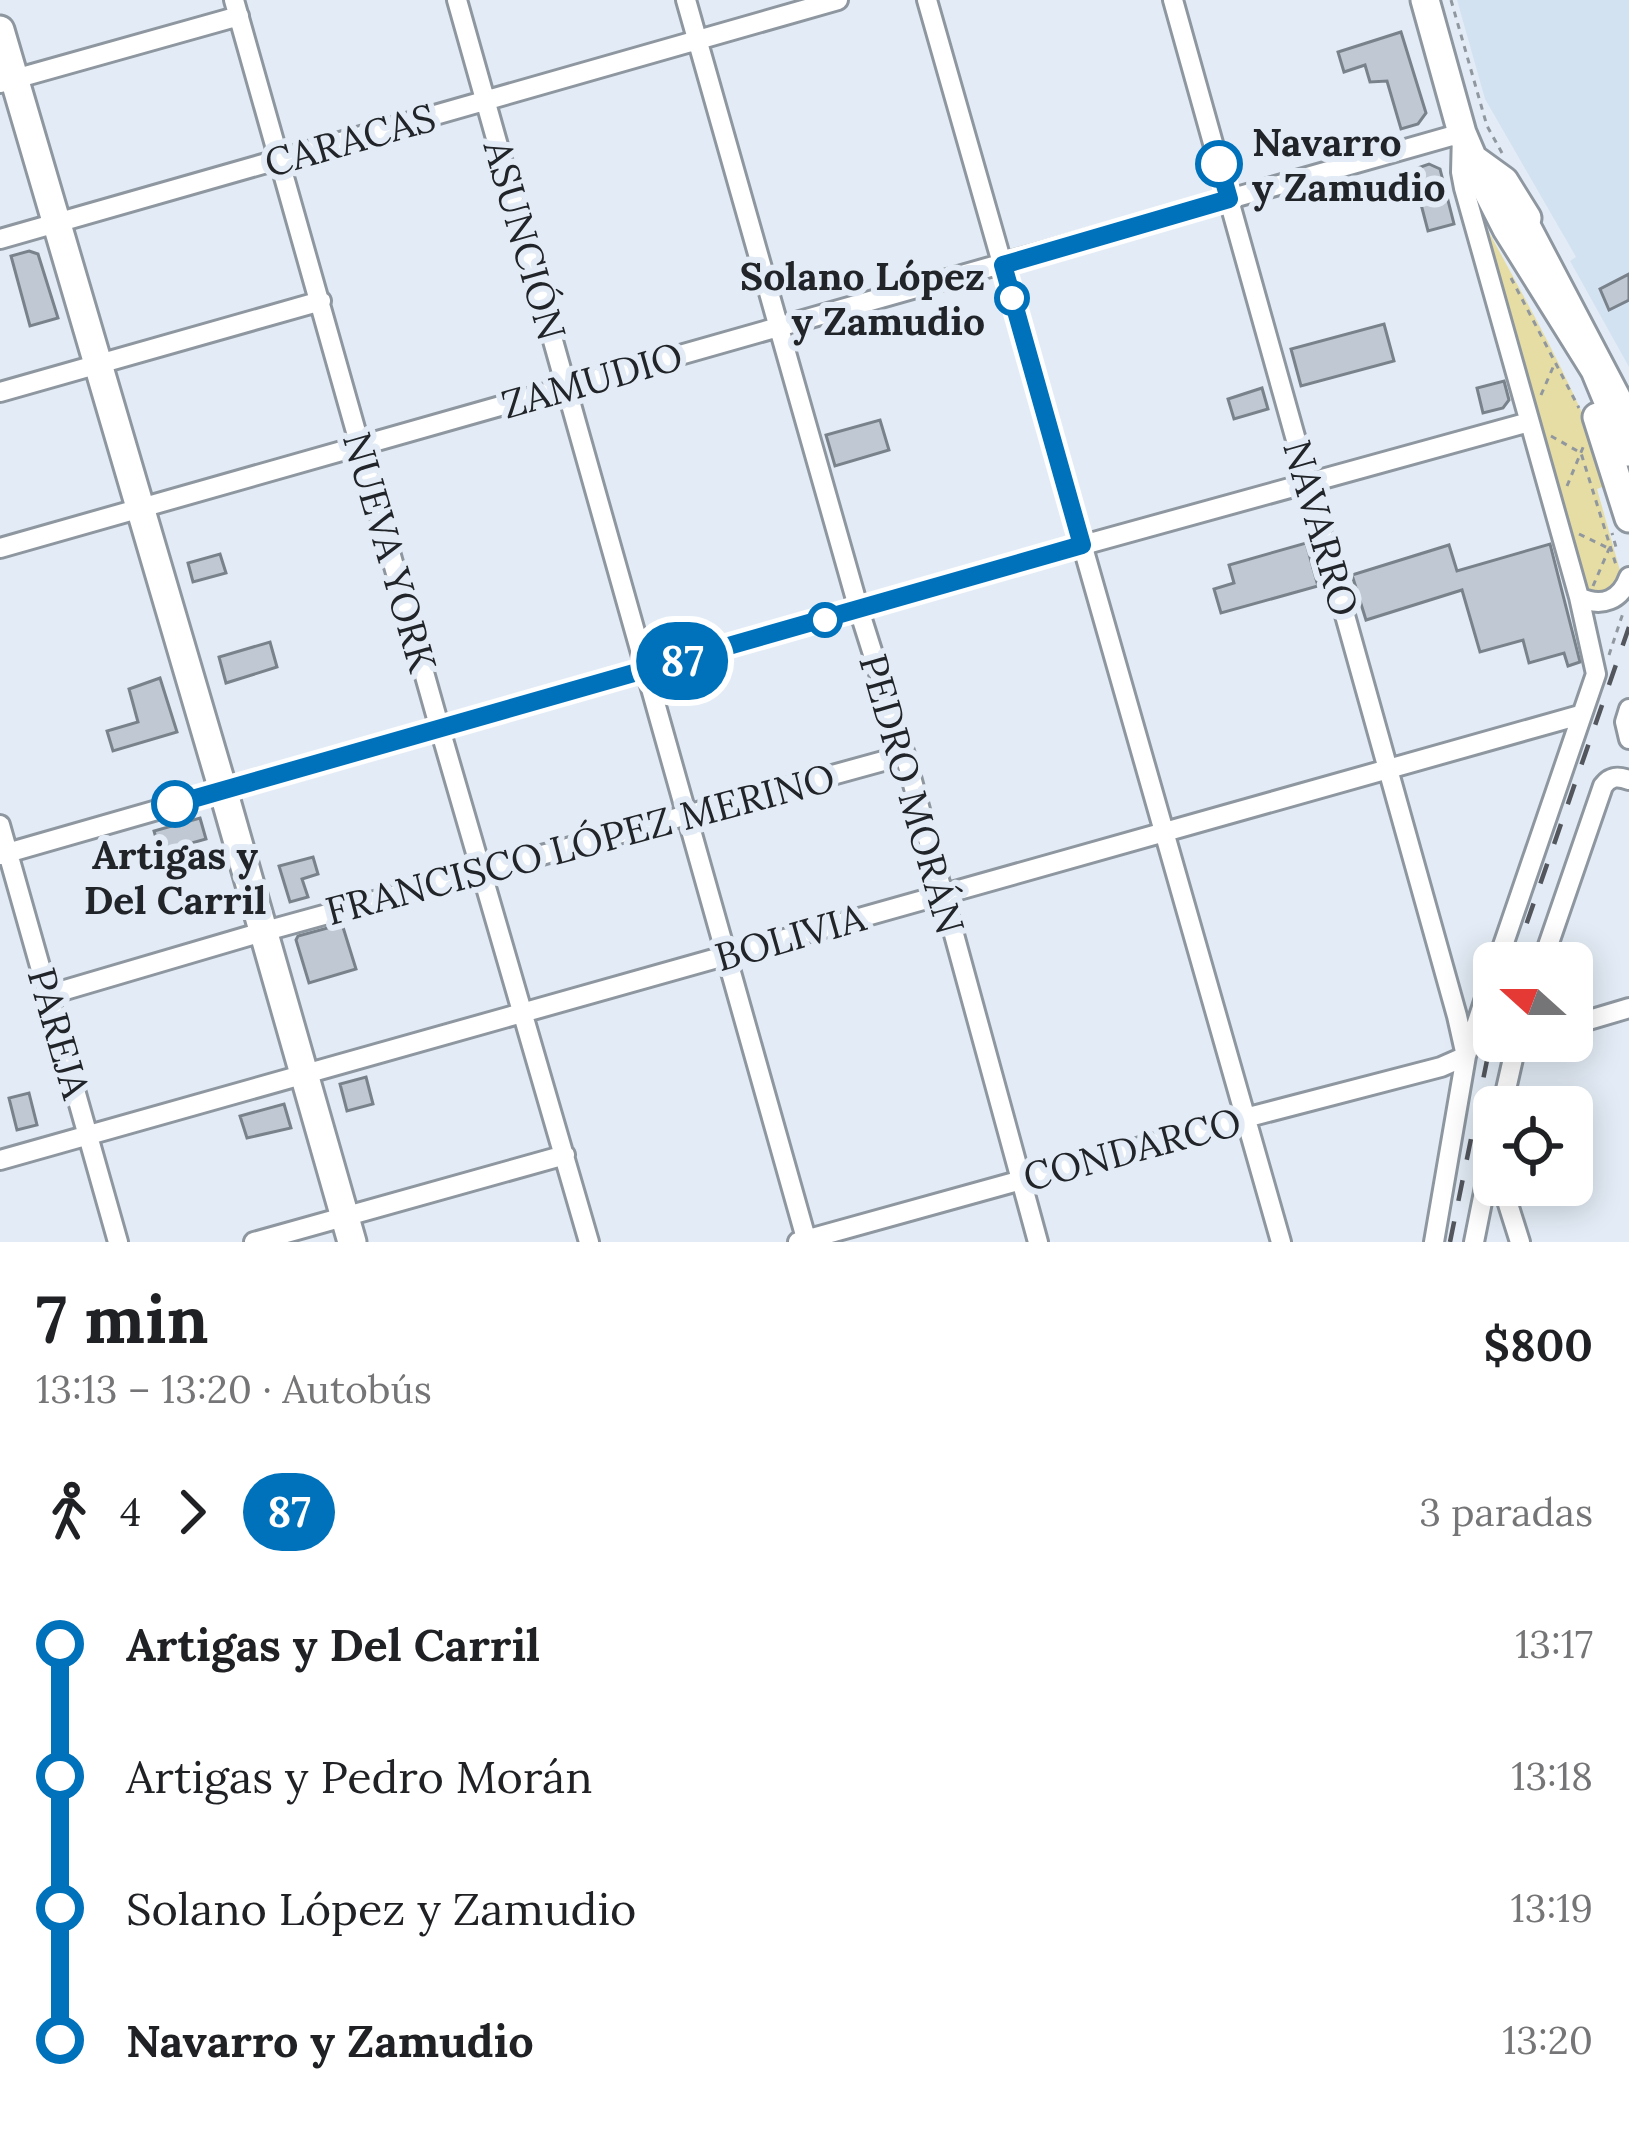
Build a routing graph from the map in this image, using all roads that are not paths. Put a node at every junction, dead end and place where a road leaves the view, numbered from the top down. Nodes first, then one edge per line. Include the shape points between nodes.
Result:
1 (457, 0) edge
2 (686, 0) edge
3 (838, 0) edge
4 (927, 0) edge
5 (1173, 0) edge
6 (1425, 0) edge
7 (237, 8) edge
8 (0, 30) edge
9 (697, 40) junction
10 (7, 81) edge
11 (486, 101) junction
12 (1467, 145) junction
13 (279, 160) junction
14 (1229, 199) junction
15 (1527, 218) joint
16 (57, 223) junction
17 (0, 239) edge
18 (1003, 265) junction
19 (321, 302) junction
20 (1556, 306) junction
21 (779, 326) junction
22 (98, 364) junction
23 (566, 386) junction
24 (0, 392) edge
25 (1629, 412) edge
26 (1529, 422) junction
27 (360, 448) junction
28 (1629, 452) edge
29 (1308, 483) junction
30 (141, 510) junction
31 (1629, 518) edge
32 (1082, 545) junction
33 (0, 548) edge
34 (1625, 570) edge
35 (1585, 600) junction
36 (859, 610) junction
37 (646, 671) junction
38 (1629, 709) edge
39 (1580, 715) junction
40 (440, 729) junction
41 (1629, 739) edge
42 (905, 755) junction
43 (1388, 770) junction
44 (1629, 780) edge
45 (223, 790) junction
46 (687, 815) junction
47 (0, 824) edge
48 (1164, 830) junction
49 (4, 854) edge
50 (481, 872) junction
51 (942, 895) junction
52 (262, 932) junction
53 (1503, 942) edge
54 (1549, 942) edge
55 (726, 955) junction
56 (49, 995) junction
57 (1629, 1008) edge
58 (523, 1011) junction
59 (1593, 1019) edge
60 (1473, 1035) edge
61 (1466, 1056) junction
62 (305, 1075) junction
63 (1245, 1118) junction
64 (87, 1135) junction
65 (565, 1155) junction
66 (0, 1160) edge
67 (1021, 1180) junction
68 (1482, 1206) edge
69 (1509, 1206) edge
70 (348, 1229) edge
71 (804, 1241) edge
72 (118, 1242) edge
73 (254, 1242) edge
74 (589, 1242) edge
75 (1038, 1242) edge
76 (1281, 1242) edge
77 (1434, 1242) edge
78 (1474, 1242) edge
79 (1520, 1242) edge

1 - 11 street, ASUNCIÓN
2 - 9 street, PEDRO MORÁN
3 - 9 street, CARACAS
4 - 18 street
5 - 14 street, NAVARRO
6 - 12 main road
7 - 10 street
7 - 13 street, NUEVA YORK
8 - 10 main road
9 - 11 street, CARACAS
9 - 21 street, PEDRO MORÁN
10 - 16 main road
11 - 13 street, CARACAS
11 - 23 street, ASUNCIÓN
12 - 14 street, ZAMUDIO
12 - 15 main road
12 - 20 main road
12 - 26 street via 1464,188
13 - 16 street, CARACAS
13 - 19 street, NUEVA YORK
14 - 18 street, ZAMUDIO
14 - 29 street, NAVARRO
15 - 25 street
16 - 17 street, CARACAS
16 - 22 main road
18 - 21 street, ZAMUDIO
18 - 32 street
19 - 22 street
19 - 27 street, NUEVA YORK
20 - 28 main road via 1595,370
20 - 31 main road
21 - 23 street, ZAMUDIO
21 - 36 street, PEDRO MORÁN
22 - 24 street
22 - 30 main road
23 - 27 street, ZAMUDIO
23 - 37 street, ASUNCIÓN
26 - 29 street
26 - 35 street
27 - 30 street, ZAMUDIO
27 - 40 street, NUEVA YORK
29 - 32 street
29 - 43 street, NAVARRO
30 - 33 street, ZAMUDIO
30 - 45 main road
32 - 36 street
32 - 48 street
34 - 35 street via 1618,596
35 - 39 street via 1596,674
36 - 37 street
36 - 42 street, PEDRO MORÁN
37 - 40 street
37 - 46 street, ASUNCIÓN
38 - 41 street
39 - 43 street, BOLIVIA
39 - 53 street
40 - 45 street
40 - 50 street, NUEVA YORK
42 - 46 street, FRANCISCO LÓPEZ MERINO
42 - 51 street, PEDRO MORÁN
43 - 48 street, BOLIVIA
43 - 61 street, NAVARRO
44 - 54 street via 1613,777 1603,786
45 - 49 street
45 - 52 main road
46 - 50 street, FRANCISCO LÓPEZ MERINO
46 - 55 street, ASUNCIÓN
47 - 49 street, PAREJA
48 - 51 street, BOLIVIA
48 - 63 street
49 - 56 street, PAREJA
50 - 52 street, FRANCISCO LÓPEZ MERINO
50 - 58 street, NUEVA YORK
51 - 55 street, BOLIVIA
51 - 67 street, PEDRO MORÁN
52 - 56 street, FRANCISCO LÓPEZ MERINO
52 - 62 main road
55 - 58 street, BOLIVIA
55 - 71 street, ASUNCIÓN
56 - 64 street, PAREJA
57 - 59 street
58 - 62 street, BOLIVIA
58 - 65 street, NUEVA YORK
60 - 61 street
61 - 63 street, CONDARCO
61 - 77 street
62 - 64 street, BOLIVIA
62 - 70 main road
63 - 67 street, CONDARCO
63 - 76 street
64 - 66 street, BOLIVIA
64 - 72 street, PAREJA
65 - 70 street
65 - 74 street, NUEVA YORK
67 - 71 street, CONDARCO
67 - 75 street, PEDRO MORÁN
68 - 78 street
69 - 79 street
70 - 73 street

